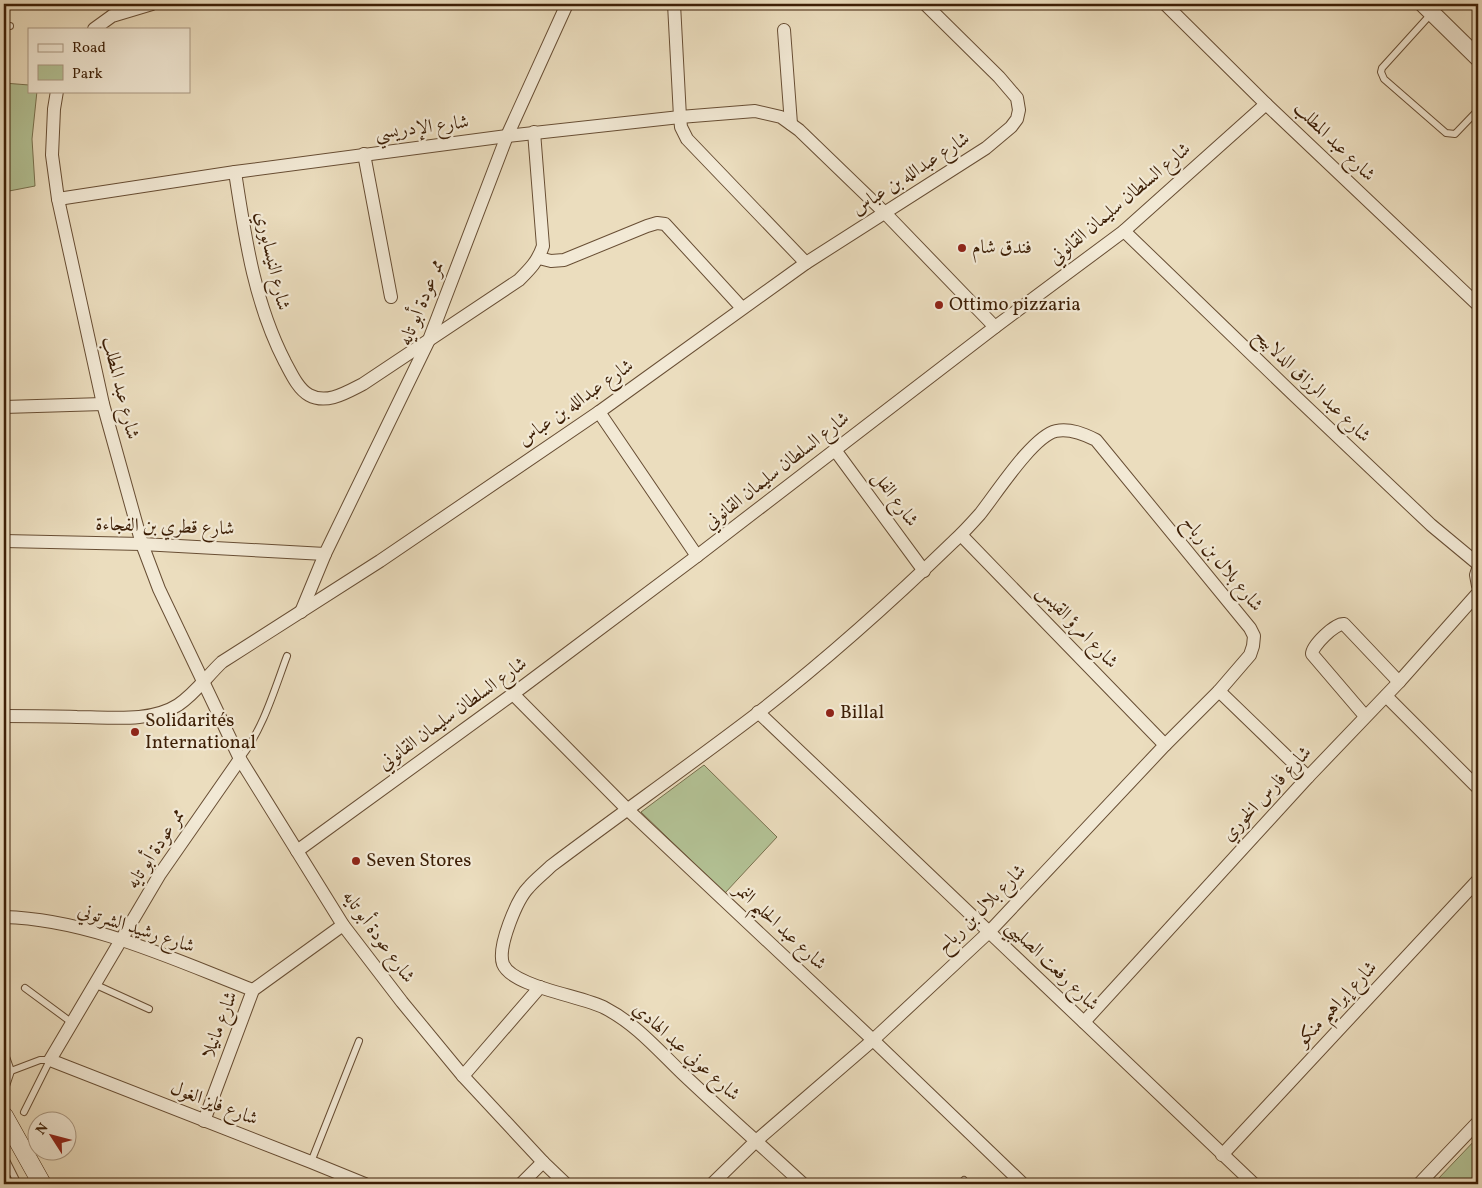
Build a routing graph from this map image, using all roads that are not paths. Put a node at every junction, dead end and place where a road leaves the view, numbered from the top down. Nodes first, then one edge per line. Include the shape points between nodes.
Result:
1 (152, 4) edge
2 (566, 4) edge
3 (674, 4) edge
4 (925, 4) edge
5 (1165, 4) edge
6 (1427, 8) edge
7 (95, 28) edge
8 (784, 30) dead end
9 (1478, 58) edge
10 (57, 92) edge
11 (1266, 104) junction
12 (1478, 110) edge
13 (680, 117) junction
14 (791, 124) junction
15 (534, 132) junction
16 (506, 136) junction
17 (364, 154) junction
18 (235, 172) junction
19 (58, 199) junction
20 (885, 213) junction
21 (1124, 230) junction
22 (539, 258) junction
23 (806, 263) junction
24 (391, 297) dead end
25 (1478, 305) edge
26 (742, 308) junction
27 (995, 327) junction
28 (429, 340) junction
29 (102, 404) junction
30 (4, 407) edge
31 (599, 412) junction
32 (835, 450) junction
33 (961, 535) junction
34 (4, 541) edge
35 (142, 544) junction
36 (325, 554) junction
37 (697, 556) junction
38 (1478, 564) edge
39 (1478, 569) edge
40 (924, 571) junction
41 (1478, 586) edge
42 (1478, 593) edge
43 (301, 612) junction
44 (287, 656) dead end
45 (203, 682) junction
46 (1399, 682) junction
47 (1218, 691) junction
48 (513, 694) junction
49 (1386, 696) junction
50 (758, 712) junction
51 (4, 716) edge
52 (1365, 716) junction
53 (1165, 745) junction
54 (240, 760) junction
55 (1308, 777) junction
56 (1478, 788) edge
57 (627, 809) junction
58 (297, 851) junction
59 (1478, 880) edge
60 (6, 919) edge
61 (343, 925) junction
62 (990, 931) junction
63 (121, 940) junction
64 (94, 984) junction
65 (540, 987) junction
66 (25, 988) dead end
67 (253, 990) junction
68 (148, 1009) dead end
69 (71, 1022) junction
70 (1084, 1022) junction
71 (873, 1040) junction
72 (359, 1041) dead end
73 (4, 1051) edge
74 (50, 1060) junction
75 (11, 1070) junction
76 (463, 1076) junction
77 (4, 1092) edge
78 (24, 1112) dead end
79 (4, 1116) edge
80 (204, 1121) junction
81 (1478, 1122) edge
82 (756, 1142) junction
83 (1222, 1154) junction
84 (4, 1156) edge
85 (311, 1162) junction
86 (543, 1162) junction
87 (18, 1184) edge
88 (42, 1184) edge
89 (365, 1184) edge
90 (522, 1184) edge
91 (566, 1184) edge
92 (712, 1184) edge
93 (802, 1184) edge
94 (1023, 1184) edge
95 (1254, 1184) edge
96 (1418, 1184) edge

1 - 7 street via 112,16
2 - 16 street, ممر عودة أبو تايه
3 - 13 street
4 - 20 street, شارع عبدالله بن عباس via 999,77 1017,98 1019,110 1011,127 986,148
5 - 11 street, شارع عبد المطلب
6 - 9 street
6 - 12 lane via 1381,72 1446,133 1455,134
8 - 14 street
10 - 19 street, شارع عبد المطلب via 52,155
11 - 21 street, شارع السلطان سليمان القانوني
11 - 25 street, شارع عبد المطلب
13 - 14 street, شارع الإدريسي via 755,111 781,117
13 - 15 street, شارع الإدريسي
13 - 23 street via 681,127 695,149
14 - 20 street, شارع الإدريسي
15 - 16 street, شارع الإدريسي
15 - 22 street via 543,233
16 - 17 street, شارع الإدريسي
16 - 28 street, ممر عودة أبو تايه
17 - 18 street, شارع الإدريسي
17 - 24 street
18 - 19 street, شارع الإدريسي
18 - 28 street, شارع النيسابوري via 255,286 281,354 292,375 309,395 319,399 342,394 363,384
19 - 29 street, شارع عبد المطلب
20 - 23 street, شارع عبدالله بن عباس
20 - 27 street, شارع الإدريسي
21 - 27 street, شارع السلطان سليمان القانوني
21 - 38 street, شارع عبد الرزاق الدلابيح via 1424,519
22 - 26 street via 564,260 646,226 665,224
22 - 28 street, شارع النيسابوري via 519,280
23 - 26 street, شارع عبدالله بن عباس
26 - 31 street, شارع عبدالله بن عباس
27 - 32 street, شارع السلطان سليمان القانوني
28 - 36 street, ممر عودة أبو تايه
29 - 30 street
29 - 35 street, شارع عبد المطلب
31 - 37 street
31 - 43 street, شارع عبدالله بن عباس
32 - 37 street, شارع السلطان سليمان القانوني
32 - 40 street, شارع الفل
33 - 40 street, شارع بلال بن رباح
33 - 47 street, شارع بلال بن رباح via 1040,440 1055,431 1069,430 1096,440 1254,636 1250,655
33 - 53 street, شارع امرؤ القيس
34 - 35 street, شارع قطري بن الفجاءة
35 - 36 street, شارع قطري بن الفجاءة
35 - 45 street, شارع عبد المطلب via 159,589
36 - 43 street, ممر عودة أبو تايه
37 - 48 street, شارع السلطان سليمان القانوني
39 - 41 street
40 - 50 street, شارع بلال بن رباح
42 - 46 street, شارع فارس الخوري
43 - 45 street, شارع عبدالله بن عباس via 222,662
44 - 54 lane, ممر عودة أبو تايه via 260,726
45 - 51 street, شارع عبدالله بن عباس via 193,694 160,714 121,718
45 - 54 street, شارع عودة أبو تايه
46 - 49 street, شارع فارس الخوري
46 - 52 street via 1344,624 1338,625 1315,646 1312,654
47 - 53 street, شارع بلال بن رباح
47 - 55 street
48 - 57 street, شارع عبد الحليم النمر
48 - 58 street, شارع السلطان سليمان القانوني
49 - 52 street, شارع فارس الخوري
49 - 56 street
50 - 57 street, شارع بلال بن رباح
50 - 62 street, شارع رفعت الصليبي
52 - 55 street, شارع فارس الخوري
53 - 62 street, شارع بلال بن رباح
54 - 58 street, شارع عودة أبو تايه
54 - 63 street, ممر عودة أبو تايه via 160,874
55 - 70 street, شارع فارس الخوري
57 - 65 street, شارع عوني عبد الهادي via 551,866 528,888 517,906 501,952 503,964 517,978
57 - 71 street, شارع عبد الحليم النمر
58 - 61 street, شارع عودة أبو تايه
59 - 83 street, شارع إبراهيم منكو
60 - 63 street, شارع رشيد الشرتوني via 72,926
61 - 67 street, شارع مانيلا
61 - 76 street, شارع عودة أبو تايه
62 - 70 street, شارع رفعت الصليبي
62 - 71 street, شارع بلال بن رباح
63 - 64 street, ممر عودة أبو تايه
63 - 67 street, شارع رشيد الشرتوني
64 - 68 lane
64 - 69 street, ممر عودة أبو تايه
65 - 76 street
65 - 82 street, شارع عوني عبد الهادي via 603,1007 625,1019
66 - 69 lane
67 - 80 street, شارع مانيلا
69 - 74 street, ممر عودة أبو تايه
70 - 83 street, شارع رفعت الصليبي
71 - 82 street, شارع بلال بن رباح
71 - 94 street, شارع عبد الحليم النمر
72 - 85 lane
73 - 75 lane
74 - 75 lane
74 - 78 lane
74 - 80 street, شارع فايز الغول
75 - 77 lane
76 - 86 street, شارع عودة أبو تايه
79 - 88 main road
80 - 85 street, شارع فايز الغول
81 - 96 street
82 - 92 street, شارع بلال بن رباح
82 - 93 street, شارع عوني عبد الهادي
83 - 95 street, شارع رفعت الصليبي
84 - 87 lane
85 - 89 street, شارع فايز الغول
86 - 90 street
86 - 91 street, شارع عودة أبو تايه

